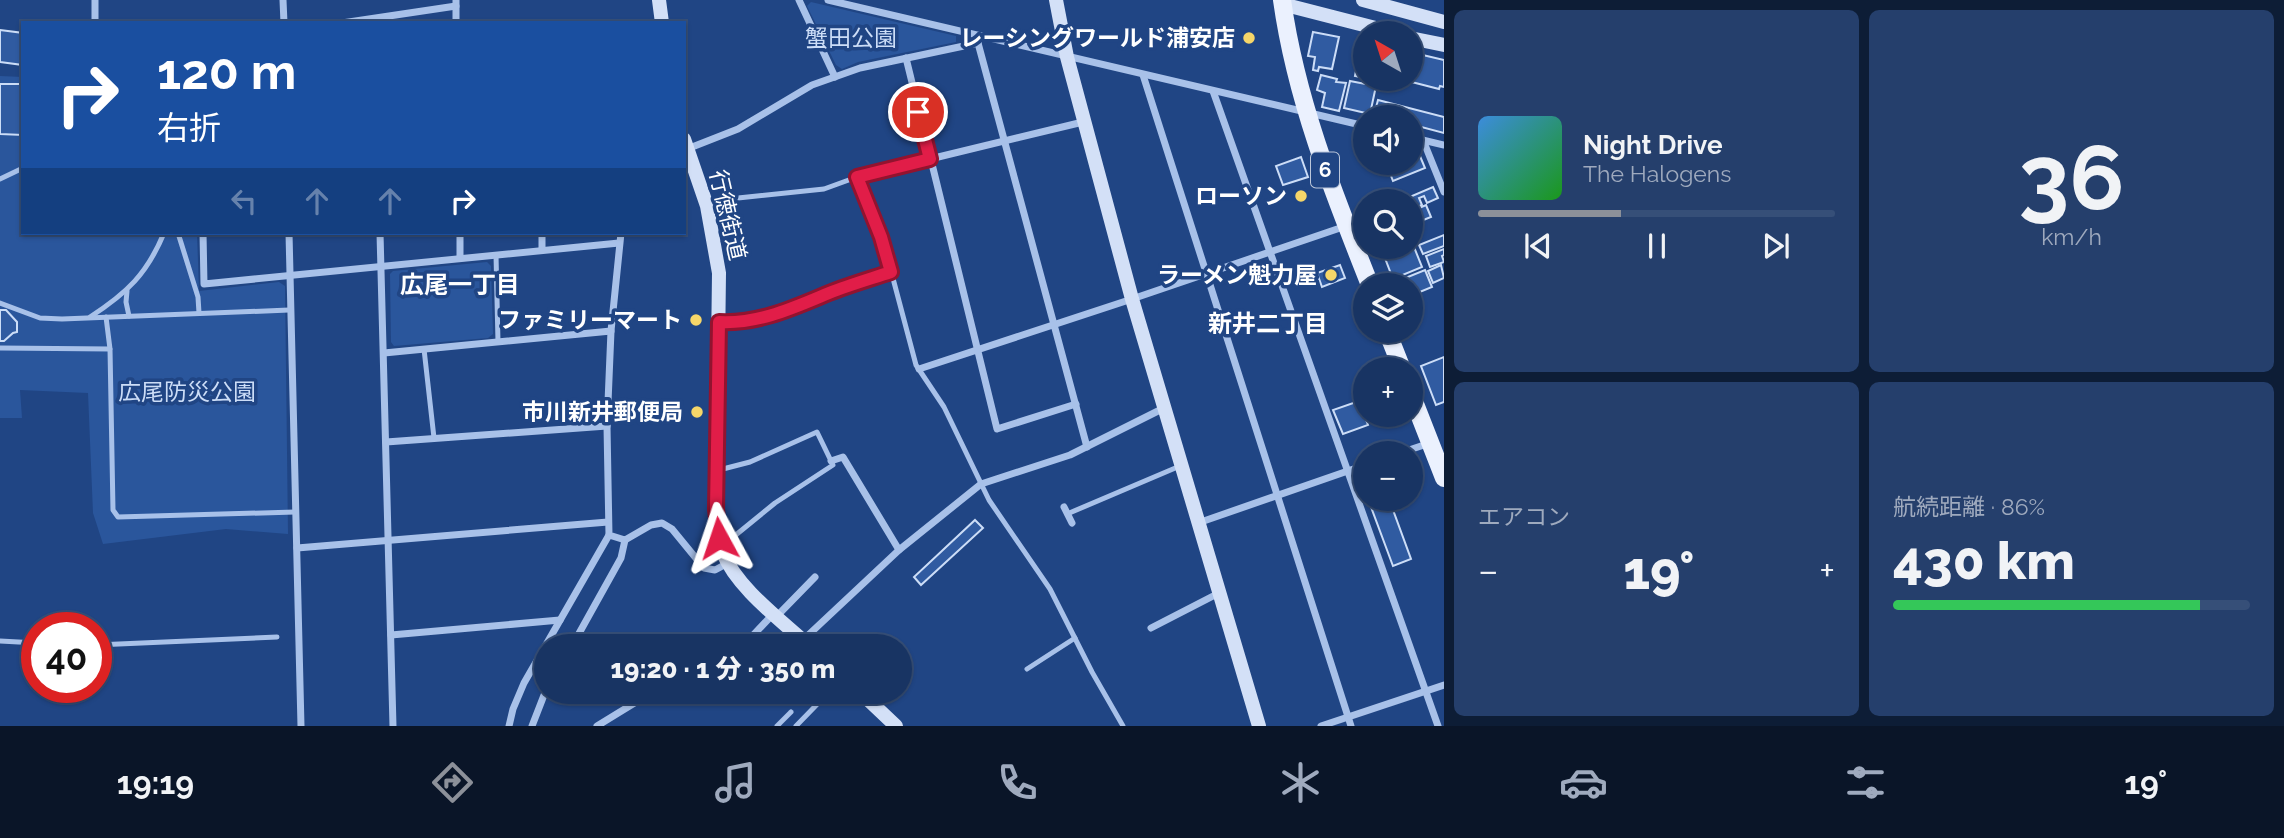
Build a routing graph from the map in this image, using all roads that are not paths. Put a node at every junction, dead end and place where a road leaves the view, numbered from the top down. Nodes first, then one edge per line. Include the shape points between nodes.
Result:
1 (95, 0) edge
2 (283, 0) edge
3 (659, 0) edge
4 (799, 0) edge
5 (828, 0) edge
6 (1056, 0) edge
7 (1363, 0) edge
8 (1277, 1) edge
9 (456, 3) edge
10 (370, 20) edge
11 (95, 21) edge
12 (284, 21) edge
13 (456, 21) edge
14 (662, 21) edge
15 (1353, 22) edge
16 (1444, 22) edge
17 (979, 40) junction
18 (1423, 41) edge
19 (1444, 45) edge
20 (1067, 57) junction
21 (906, 58) junction
22 (1143, 75) junction
23 (835, 77) junction
24 (1213, 91) junction
25 (1306, 113) junction
26 (1083, 122) junction
27 (1353, 124) edge
28 (1423, 139) joint
29 (1006, 141) junction
30 (686, 144) edge
31 (1444, 145) edge
32 (930, 159) junction
33 (688, 164) edge
34 (21, 169) edge
35 (857, 177) junction
36 (0, 179) edge
37 (1444, 192) edge
38 (707, 206) junction
39 (1346, 225) junction
40 (163, 235) edge
41 (179, 235) edge
42 (203, 235) edge
43 (289, 235) edge
44 (380, 235) edge
45 (460, 235) edge
46 (542, 235) edge
47 (621, 235) edge
48 (619, 243) junction
49 (542, 250) junction
50 (1268, 252) junction
51 (496, 255) junction
52 (460, 258) junction
53 (382, 265) junction
54 (891, 272) junction
55 (1206, 272) junction
56 (1365, 273) edge
57 (290, 274) junction
58 (127, 291) junction
59 (1132, 299) junction
60 (0, 303) edge
61 (289, 310) junction
62 (199, 313) junction
63 (129, 316) junction
64 (90, 317) junction
65 (106, 317) junction
66 (719, 322) junction
67 (1055, 325) junction
68 (611, 331) junction
69 (498, 342) junction
70 (0, 348) edge
71 (110, 349) junction
72 (424, 349) junction
73 (976, 351) junction
74 (384, 353) junction
75 (919, 369) junction
76 (1076, 404) junction
77 (1164, 408) junction
78 (1423, 425) edge
79 (607, 426) junction
80 (434, 438) junction
81 (386, 442) junction
82 (1430, 443) junction
83 (1423, 445) edge
84 (1087, 447) junction
85 (831, 461) junction
86 (1181, 466) junction
87 (1353, 469) edge
88 (716, 471) junction
89 (1347, 471) junction
90 (1444, 478) edge
91 (981, 484) junction
92 (1278, 496) junction
93 (1065, 510) joint
94 (295, 512) junction
95 (608, 523) junction
96 (1072, 523) dead end
97 (1198, 523) junction
98 (609, 536) junction
99 (388, 541) junction
100 (625, 541) junction
101 (721, 547) junction
102 (297, 548) junction
103 (899, 550) junction
104 (728, 563) junction
105 (815, 577) dead end
106 (1219, 593) junction
107 (775, 615) junction
108 (560, 620) junction
109 (1151, 628) dead end
110 (579, 634) edge
111 (755, 634) edge
112 (796, 634) edge
113 (815, 634) edge
114 (391, 635) junction
115 (276, 637) dead end
116 (1075, 638) junction
117 (0, 641) edge
118 (21, 642) edge
119 (112, 644) edge
120 (1027, 669) dead end
121 (1444, 685) edge
122 (1425, 691) junction
123 (541, 704) edge
124 (633, 704) edge
125 (817, 704) edge
126 (873, 704) edge
127 (791, 712) dead end
128 (1348, 717) junction
129 (783, 720) junction
130 (301, 726) edge
131 (393, 726) edge
132 (509, 726) edge
133 (532, 726) edge
134 (597, 726) edge
135 (777, 726) edge
136 (788, 726) edge
137 (796, 726) edge
138 (896, 726) edge
139 (1123, 726) edge
140 (1259, 726) edge
141 (1321, 726) edge
142 (1351, 726) edge
143 (1438, 726) edge

1 - 11 street
2 - 12 street
3 - 14 street
4 - 23 street
5 - 17 street
6 - 20 street
7 - 16 street
8 - 15 street
8 - 25 main road, 6
9 - 10 street
9 - 13 street
17 - 20 street
17 - 21 street
17 - 29 street
18 - 19 street
20 - 22 street
20 - 26 street
21 - 23 street
21 - 32 street
22 - 24 street
22 - 55 street
23 - 30 street via 805,88 738,129
24 - 25 street
24 - 50 street
25 - 27 street
25 - 39 main road, 6
26 - 29 street
26 - 59 street
28 - 31 street
28 - 37 street
29 - 32 street
29 - 67 street
30 - 33 street, 行徳街道
32 - 35 lane
32 - 73 street
33 - 38 street, 行徳街道
34 - 36 lane
35 - 38 lane via 824,189
35 - 54 lane
38 - 66 street, 行徳街道 via 718,263
39 - 50 street
39 - 56 main road, 6
40 - 58 lane via 141,276
41 - 62 lane
42 - 57 street via 204,284
43 - 57 street
44 - 53 street
45 - 52 street
46 - 49 street
47 - 48 street
48 - 49 street
48 - 68 street
49 - 51 street
50 - 55 street
50 - 89 street
51 - 52 street
51 - 69 lane
52 - 53 street
53 - 57 street
53 - 74 street
54 - 66 lane via 775,315
54 - 75 lane
55 - 59 street
55 - 92 street
57 - 61 street
58 - 63 lane
58 - 64 lane
59 - 67 street
59 - 77 street
60 - 64 lane via 40,318
61 - 62 lane
61 - 94 street
62 - 63 lane
63 - 65 lane
64 - 65 lane
65 - 71 lane
66 - 88 street, 行徳街道
67 - 73 street
67 - 76 street
68 - 69 street
68 - 79 street
69 - 72 street
70 - 71 lane
71 - 94 lane via 113,510 118,517
72 - 74 street
72 - 80 lane
73 - 75 street
73 - 76 street via 997,429
74 - 81 street
75 - 91 lane via 944,407
76 - 84 street
77 - 84 street
77 - 86 street
78 - 82 main road
79 - 80 street
79 - 95 street
80 - 81 street
81 - 99 street
82 - 83 street
82 - 90 main road
84 - 91 street
85 - 88 lane via 817,432 750,462
85 - 101 lane via 833,465 775,502
85 - 103 street via 843,457
86 - 93 lane
86 - 97 street
87 - 89 street
88 - 101 street, 行徳街道
89 - 92 street
89 - 122 street
91 - 103 street
91 - 116 lane via 1050,589
92 - 97 street
92 - 128 street
93 - 96 street
94 - 102 street
95 - 98 street
95 - 99 street
97 - 106 street
98 - 100 street
98 - 108 street
99 - 102 street
99 - 114 street
100 - 104 street via 662,523 672,528 704,568 715,570
100 - 110 street via 621,558
101 - 104 street, 行徳街道
102 - 130 street
103 - 113 street
104 - 107 street, 行徳街道
105 - 107 street
106 - 109 street
106 - 140 street
107 - 111 street
107 - 112 street, 行徳街道
108 - 114 street
108 - 132 street via 524,683
114 - 131 street
115 - 119 lane
116 - 120 lane
116 - 139 lane
117 - 118 lane
121 - 122 street
122 - 128 street
122 - 143 street
123 - 133 street
124 - 134 street
125 - 137 lane
126 - 138 street
127 - 129 lane
128 - 141 street
128 - 142 street
129 - 135 lane
129 - 136 lane

